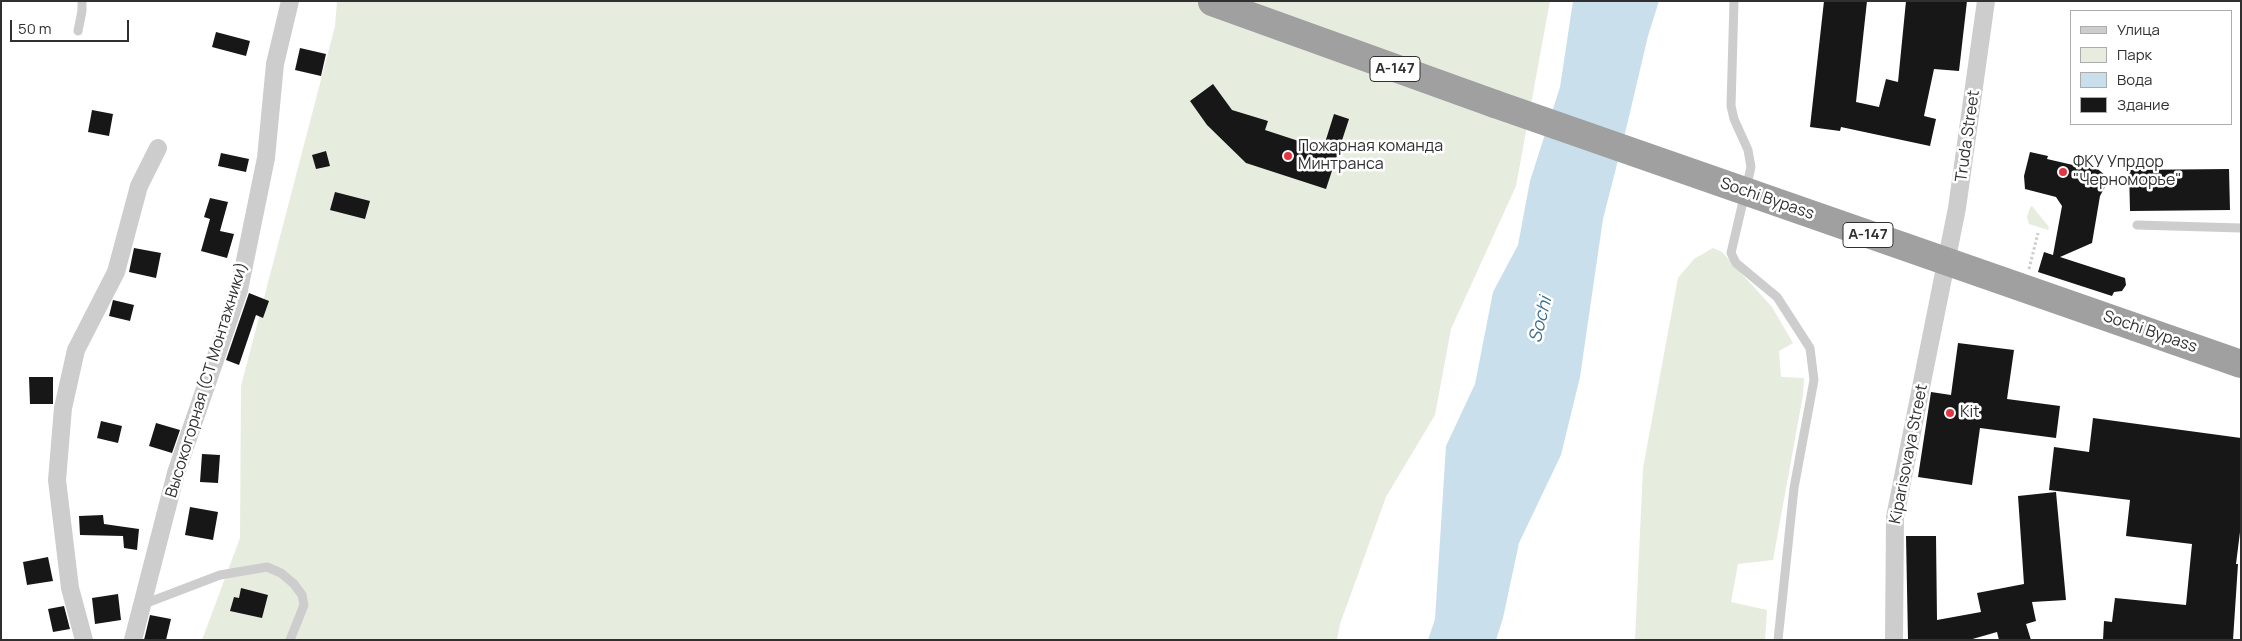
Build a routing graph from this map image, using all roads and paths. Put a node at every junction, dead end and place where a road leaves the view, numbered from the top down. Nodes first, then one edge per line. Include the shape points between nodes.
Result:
1 (82, 1) edge
2 (290, 1) edge
3 (1734, 1) edge
4 (1986, 1) edge
5 (1212, 2) edge
6 (78, 31) dead end
7 (158, 148) dead end
8 (2137, 225) dead end
9 (2241, 228) edge
10 (1946, 270) joint
11 (2241, 364) edge
12 (144, 604) junction
13 (84, 640) edge
14 (133, 640) edge
15 (290, 640) edge
16 (1778, 640) edge
17 (1894, 640) edge

1 - 6 lane
2 - 12 street, Высокогорная (СТ Монтажники) via 275,64 266,158 239,290 176,473
3 - 16 lane via 1731,106 1751,167 1731,253 1736,264 1777,296 1810,348 1814,380 1794,488
4 - 10 street, Truda Street
5 - 11 highway, Sochi Bypass / А-147, bridge
7 - 13 street via 139,186 116,272 76,350 63,408 58,480 70,588
8 - 9 lane
10 - 17 street, Kiparisovaya Street via 1895,517
12 - 14 street, Высокогорная (СТ Монтажники)
12 - 15 lane via 220,575 267,567 281,573 302,594 304,605

